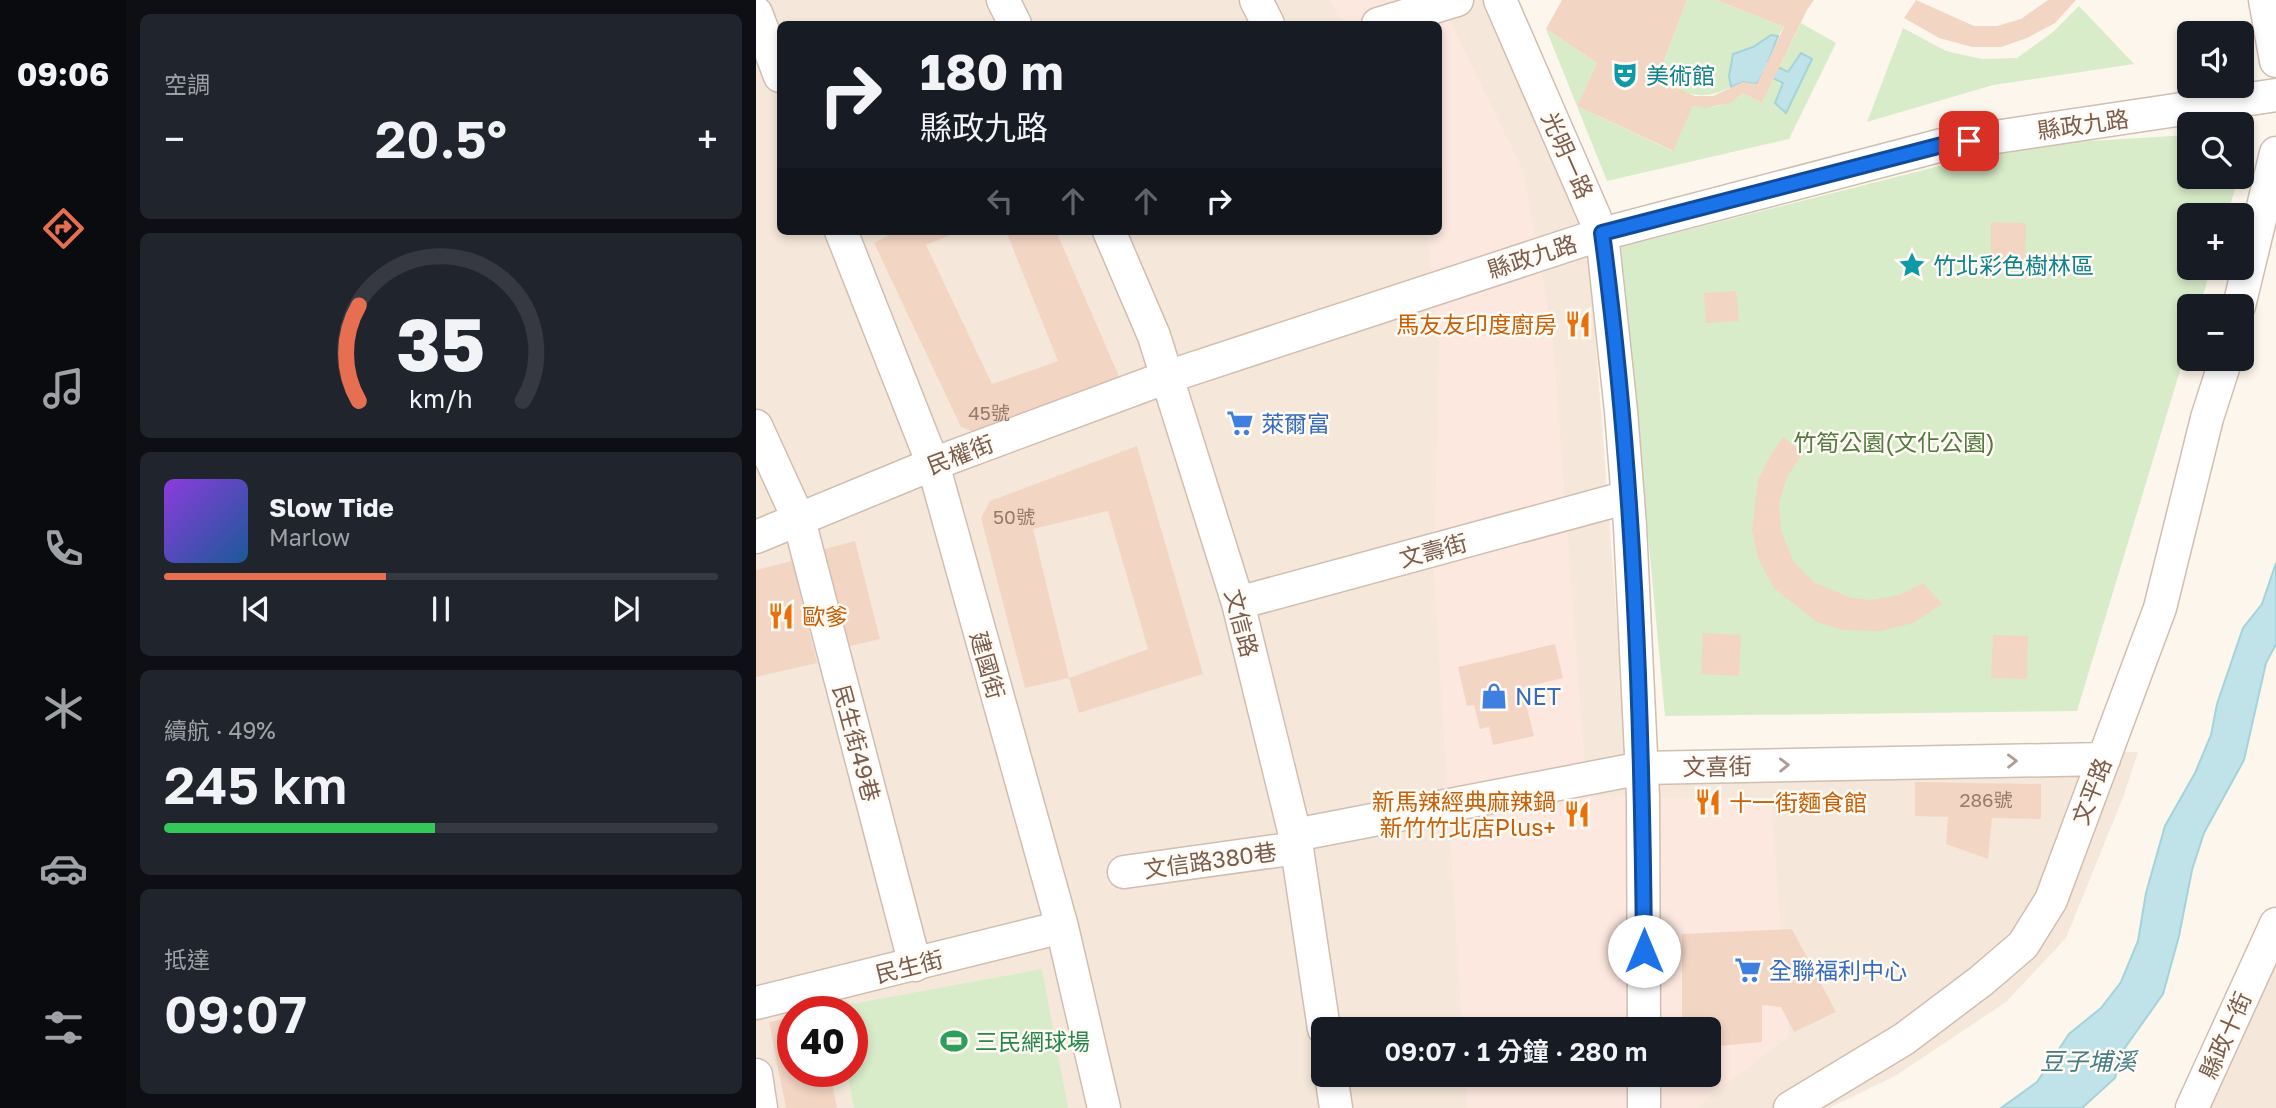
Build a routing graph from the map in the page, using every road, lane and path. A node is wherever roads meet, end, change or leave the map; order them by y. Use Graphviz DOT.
graph roads {
  1 [pos="1003,0"];
  2 [pos="1256,0"];
  3 [pos="1457,0"];
  4 [pos="1500,0"];
  5 [pos="2266,0"];
  6 [pos="756,13"];
  7 [pos="1014,21"];
  8 [pos="1266,21"];
  9 [pos="1388,21"];
  10 [pos="2276,61"];
  11 [pos="777,68"];
  12 [pos="2276,96"];
  13 [pos="2276,153"];
  14 [pos="1602,233"];
  15 [pos="843,235"];
  16 [pos="1111,235"];
  17 [pos="2242,294"];
  18 [pos="2222,371"];
  19 [pos="1167,377"];
  20 [pos="756,426"];
  21 [pos="933,464"];
  22 [pos="1628,498"];
  23 [pos="799,520"];
  24 [pos="756,537"];
  25 [pos="1238,603"];
  26 [pos="2104,760"];
  27 [pos="1642,768"];
  28 [pos="1296,842"];
  29 [pos="1124,872"];
  30 [pos="2276,924"];
  31 [pos="1062,927"];
  32 [pos="915,965"];
  33 [pos="756,1003"];
  34 [pos="1322,1017"];
  35 [pos="1644,1017"];
  36 [pos="756,1075"];
  37 [pos="1333,1087"];
  38 [pos="1644,1087"];
  39 [pos="761,1108"];
  40 [pos="1104,1108"];
  41 [pos="1336,1108"];
  42 [pos="1644,1108"];
  43 [pos="1790,1108"];
  44 [pos="2192,1108"];
  1 -- 7 [label="street"];
  2 -- 8 [label="street"];
  3 -- 9 [label="street"];
  4 -- 14 [label="street, 光明一路"];
  5 -- 10 [label="street"];
  6 -- 11 [label="street"];
  12 -- 14 [label="street, 縣政九路"];
  13 -- 17 [label="street"];
  14 -- 19 [label="street, 縣政九路"];
  14 -- 22 [label="street, 光明一路"];
  15 -- 21 [label="street, 建國街"];
  16 -- 19 [label="street, 文信路"];
  18 -- 26 [label="street, 文平路"];
  19 -- 21 [label="street, 民權街"];
  19 -- 25 [label="street, 文信路"];
  20 -- 23 [label="street, 民生街49巷"];
  21 -- 23 [label="street, 民權街"];
  21 -- 31 [label="street, 建國街"];
  22 -- 25 [label="street, 文壽街"];
  22 -- 27 [label="street, 光明一路"];
  23 -- 24 [label="street, 民權街"];
  23 -- 32 [label="street, 民生街49巷"];
  25 -- 28 [label="street, 文信路"];
  27 -- 26 [label="street, 文喜街, one-way"];
  26 -- 43 [label="street, 文平路"];
  27 -- 28 [label="street, 文喜街"];
  27 -- 35 [label="street, 光明一路"];
  28 -- 29 [label="street, 文信路380巷"];
  28 -- 34 [label="street, 文信路"];
  30 -- 44 [label="street, 縣政十街"];
  31 -- 32 [label="street, 民生街"];
  31 -- 40 [label="street, 建國街"];
  32 -- 33 [label="street, 民生街"];
  36 -- 39 [label="street"];
  37 -- 41 [label="street"];
  38 -- 42 [label="street"];
}
